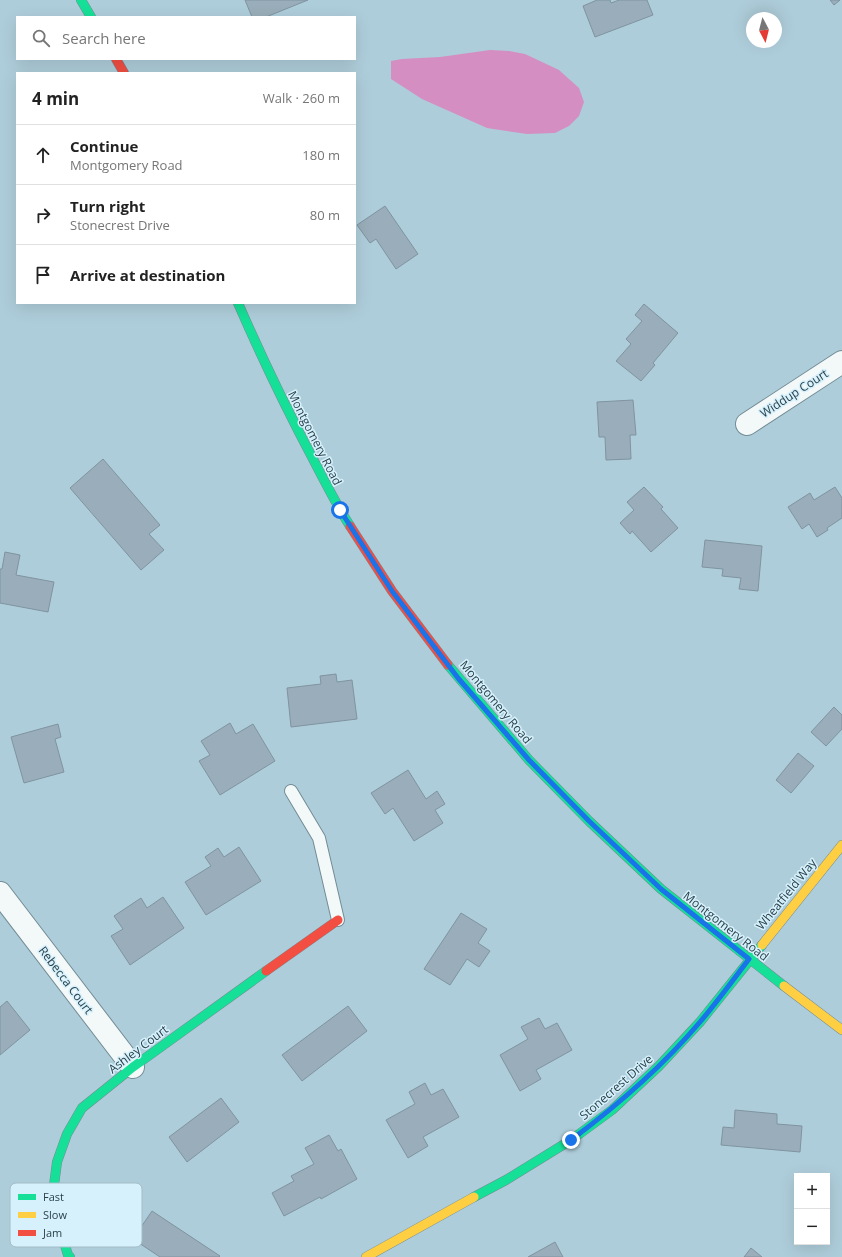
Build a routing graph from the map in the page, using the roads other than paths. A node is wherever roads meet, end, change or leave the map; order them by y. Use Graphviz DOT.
graph roads {
  1 [pos="81,0"];
  2 [pos="90,16"];
  3 [pos="117,60"];
  4 [pos="123,72"];
  5 [pos="238,304"];
  6 [pos="842,362"];
  7 [pos="747,424"];
  8 [pos="291,791"];
  9 [pos="842,844"];
  10 [pos="0,893"];
  11 [pos="338,920"];
  12 [pos="749,959"];
  13 [pos="842,1030"];
  14 [pos="133,1067"];
  15 [pos="55,1183"];
  16 [pos="66,1247"];
  17 [pos="70,1257"];
  18 [pos="366,1257"];
  1 -- 2 [label="street"];
  3 -- 4 [label="street"];
  5 -- 12 [label="street, Montgomery Road"];
  6 -- 7 [label="street, Widdup Court"];
  8 -- 11 [label="lane"];
  9 -- 12 [label="street, Wheatfield Way"];
  10 -- 14 [label="street, Rebecca Court"];
  11 -- 14 [label="street, Ashley Court"];
  12 -- 13 [label="street, Montgomery Road"];
  12 -- 18 [label="street, Stonecrest Drive"];
  14 -- 15 [label="street, Ashley Court"];
  16 -- 17 [label="street, Ashley Court"];
}
